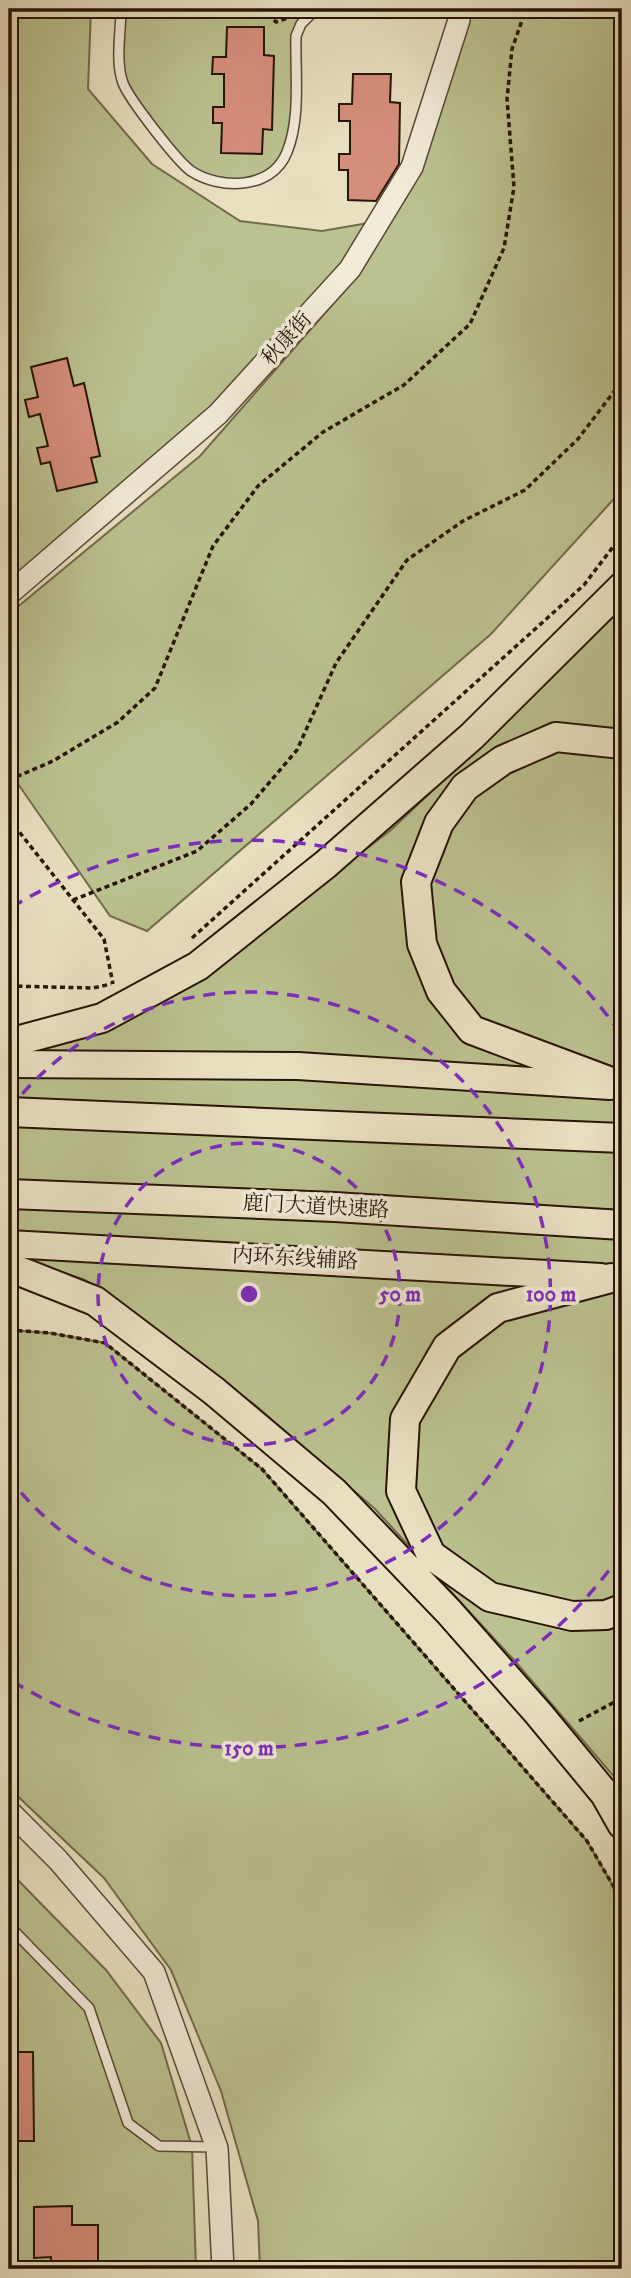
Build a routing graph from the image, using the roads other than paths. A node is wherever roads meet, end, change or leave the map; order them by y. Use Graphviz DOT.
graph roads {
  1 [pos="121,9"];
  2 [pos="316,9"];
  3 [pos="459,9"];
  4 [pos="9,504"];
  5 [pos="9,518"];
  6 [pos="622,587"];
  7 [pos="9,594"];
  8 [pos="622,744"];
  9 [pos="9,1043"];
  10 [pos="9,1065"];
  11 [pos="622,1086"];
  12 [pos="9,1112"];
  13 [pos="622,1138"];
  14 [pos="9,1194"];
  15 [pos="622,1225"];
  16 [pos="9,1244"];
  17 [pos="9,1267"];
  18 [pos="617,1278"];
  19 [pos="622,1609"];
  20 [pos="9,1811"];
  21 [pos="622,1824"];
  22 [pos="9,1926"];
  23 [pos="217,2148"];
  24 [pos="223,2269"];
  1 -- 2 [label="lane"];
  3 -- 7 [label="street, 秋康街"];
  4 -- 5 [label="lane"];
  6 -- 9 [label="highway"];
  8 -- 11 [label="highway"];
  10 -- 11 [label="main road"];
  12 -- 13 [label="highway"];
  14 -- 15 [label="highway, 鹿门大道快速路"];
  16 -- 18 [label="main road, 内环东线辅路"];
  17 -- 21 [label="highway"];
  18 -- 19 [label="highway"];
  20 -- 23 [label="street"];
  22 -- 23 [label="lane"];
  23 -- 24 [label="street"];
}
